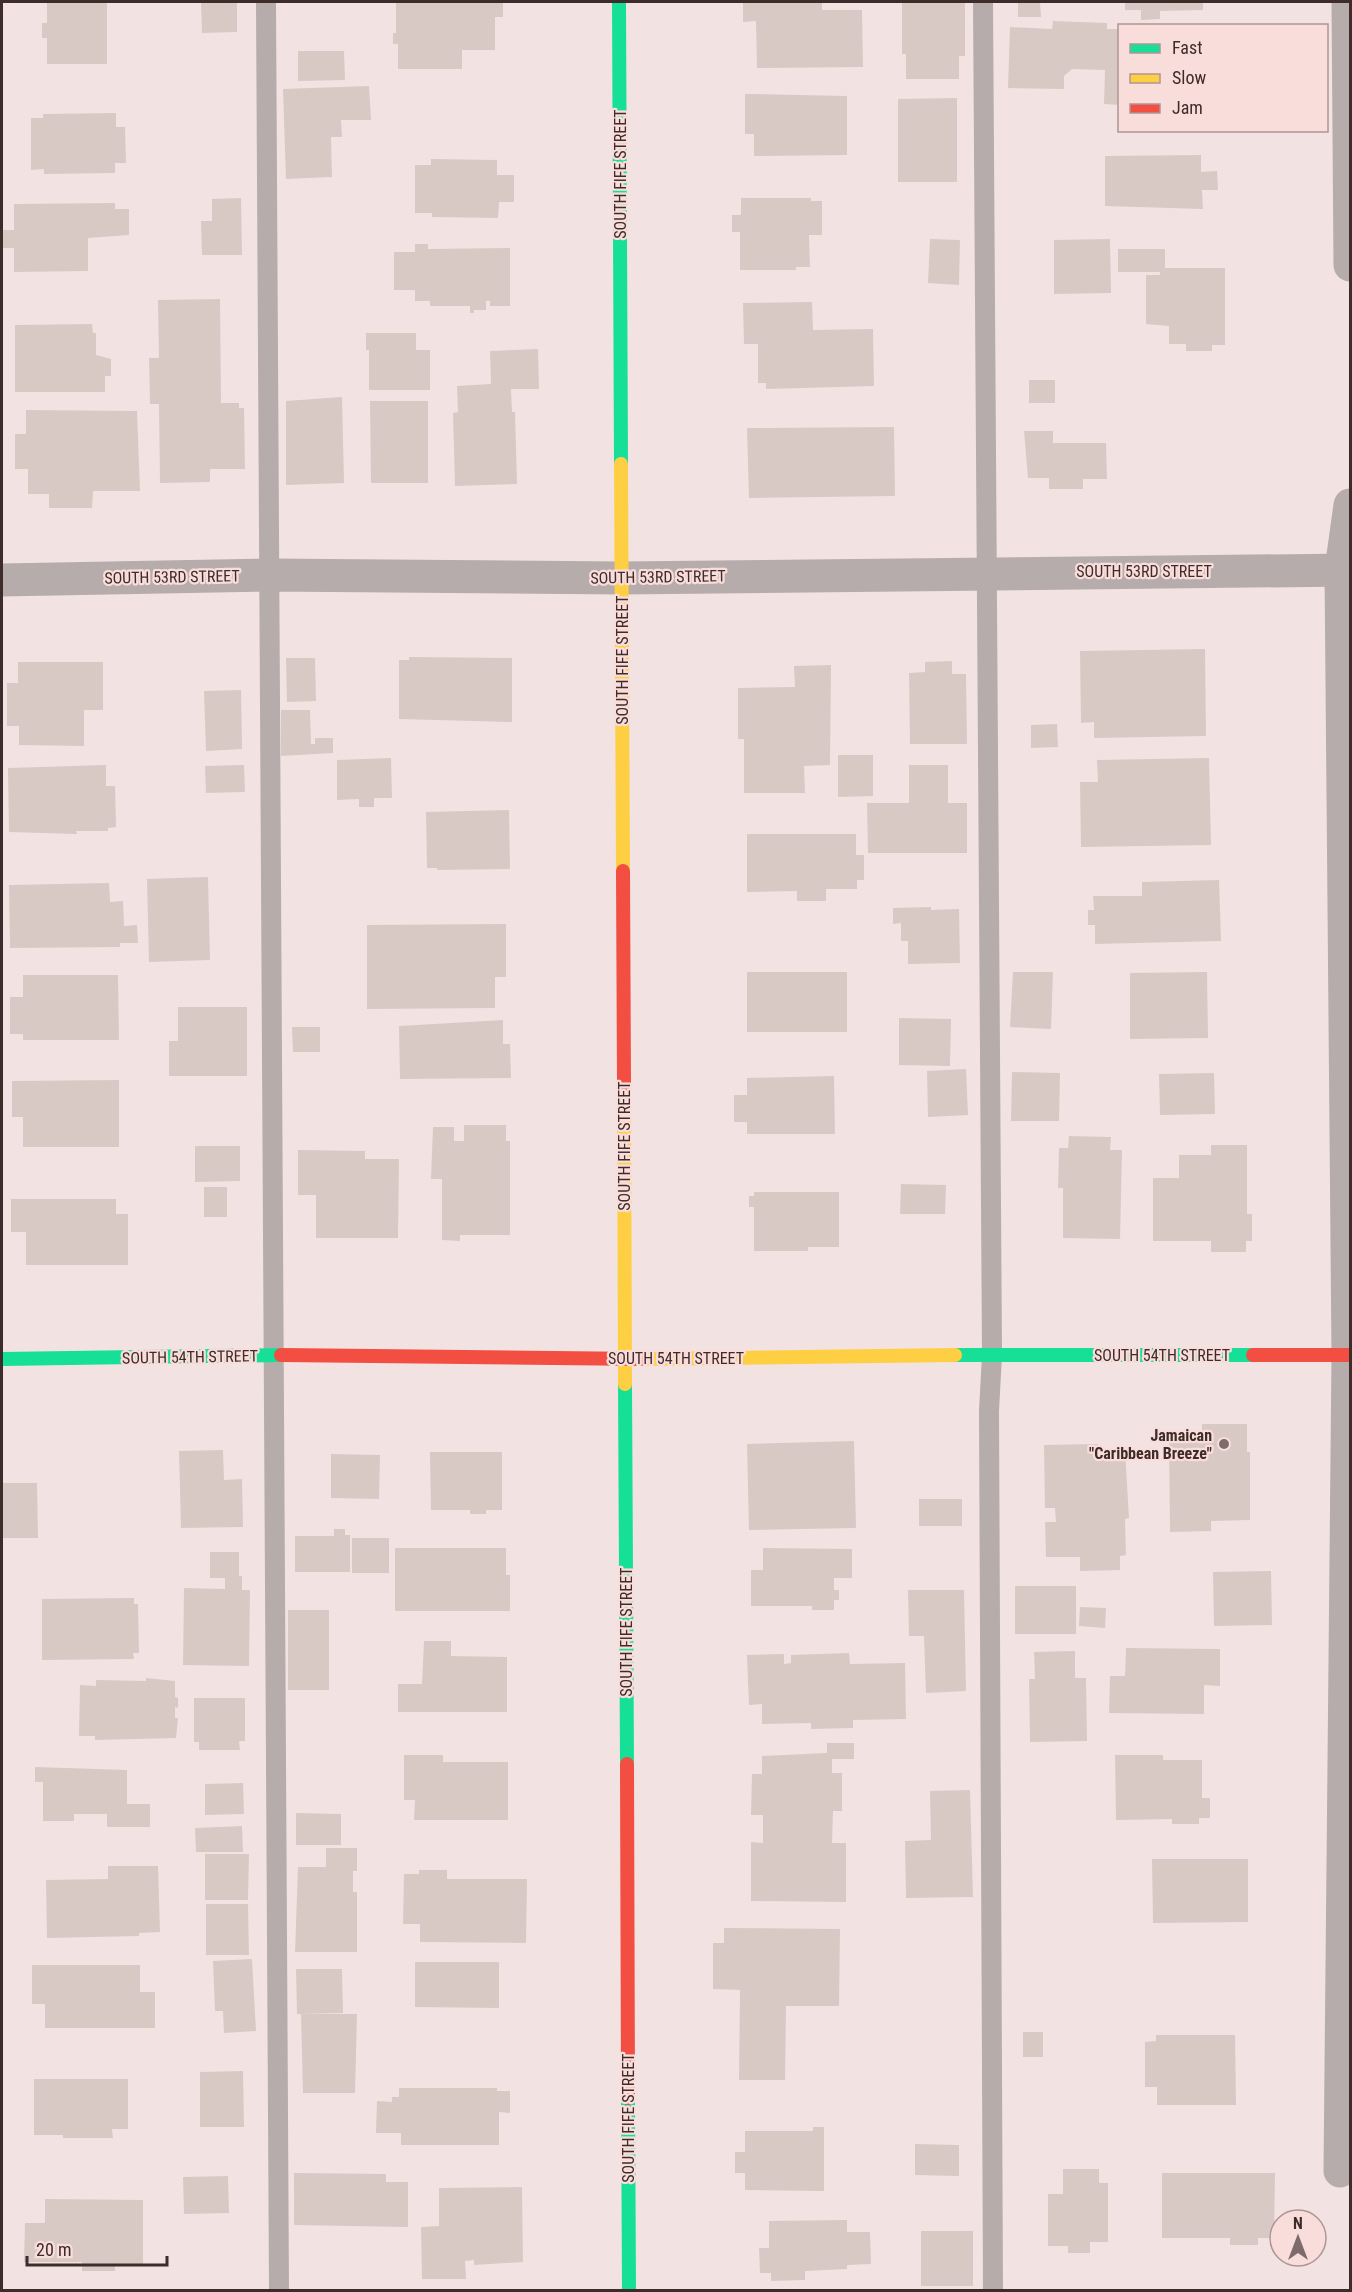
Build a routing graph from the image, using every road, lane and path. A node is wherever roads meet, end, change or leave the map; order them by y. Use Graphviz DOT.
graph roads {
  1 [pos="266,2"];
  2 [pos="619,2"];
  3 [pos="983,2"];
  4 [pos="1348,2"];
  5 [pos="1350,266"];
  6 [pos="1350,505"];
  7 [pos="1346,570"];
  8 [pos="987,572"];
  9 [pos="270,576"];
  10 [pos="622,578"];
  11 [pos="2,580"];
  12 [pos="274,1355"];
  13 [pos="992,1355"];
  14 [pos="1349,1355"];
  15 [pos="2,1359"];
  16 [pos="625,1359"];
  17 [pos="1340,2171"];
  18 [pos="279,2290"];
  19 [pos="629,2290"];
  20 [pos="993,2290"];
  1 -- 9 [label="lane"];
  2 -- 10 [label="street, SOUTH FIFE STREET"];
  3 -- 8 [label="lane"];
  4 -- 5 [label="street"];
  6 -- 7 [label="street"];
  7 -- 8 [label="street, SOUTH 53RD STREET"];
  7 -- 14 [label="street"];
  8 -- 10 [label="street, SOUTH 53RD STREET"];
  8 -- 13 [label="lane"];
  9 -- 10 [label="street, SOUTH 53RD STREET"];
  9 -- 11 [label="street, SOUTH 53RD STREET"];
  9 -- 12 [label="lane"];
  10 -- 16 [label="street, SOUTH FIFE STREET"];
  12 -- 15 [label="street, SOUTH 54TH STREET"];
  12 -- 16 [label="street, SOUTH 54TH STREET"];
  12 -- 18 [label="lane"];
  13 -- 14 [label="street, SOUTH 54TH STREET"];
  13 -- 16 [label="street, SOUTH 54TH STREET"];
  13 -- 20 [label="lane"];
  14 -- 17 [label="street"];
  16 -- 19 [label="street, SOUTH FIFE STREET"];
}
